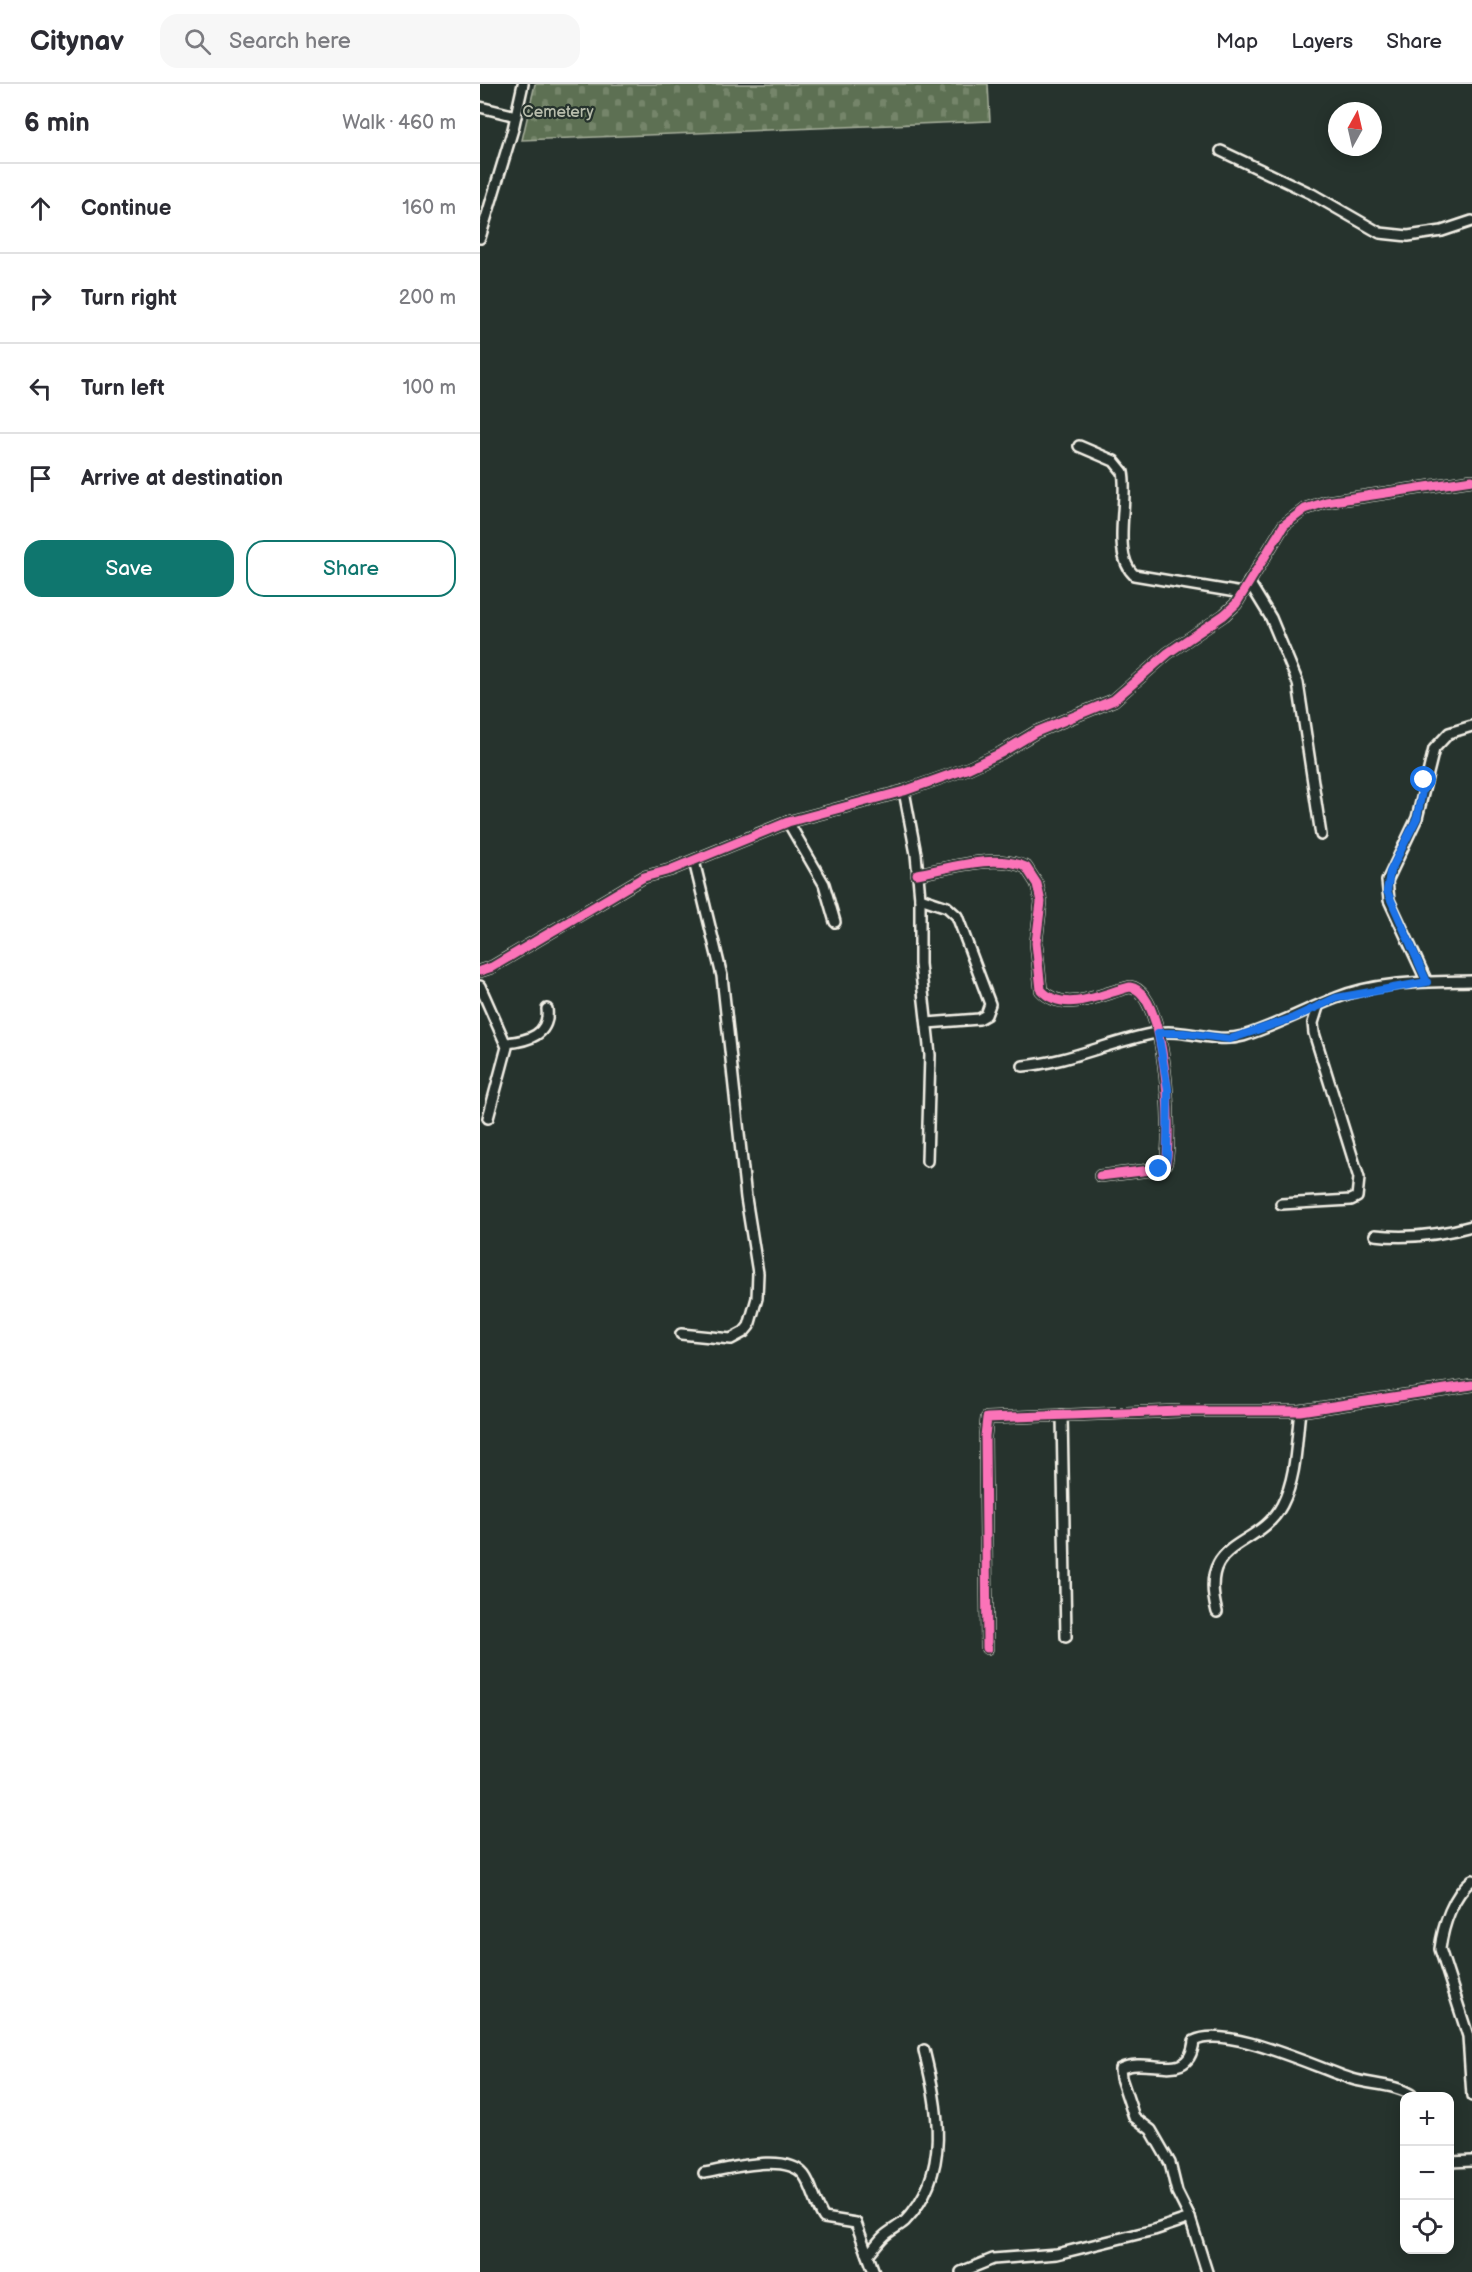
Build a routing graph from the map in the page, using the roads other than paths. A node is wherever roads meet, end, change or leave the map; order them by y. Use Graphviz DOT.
graph roads {
  1 [pos="523,84"];
  2 [pos="480,107"];
  3 [pos="516,116"];
  4 [pos="1221,151"];
  5 [pos="1472,221"];
  6 [pos="480,238"];
  7 [pos="1079,446"];
  8 [pos="1472,480"];
  9 [pos="1249,582"];
  10 [pos="1242,593"];
  11 [pos="1472,726"];
  12 [pos="904,791"];
  13 [pos="788,822"];
  14 [pos="1321,835"];
  15 [pos="694,861"];
  16 [pos="917,874"];
  17 [pos="920,898"];
  18 [pos="836,922"];
  19 [pos="480,971"];
  20 [pos="1472,981"];
  21 [pos="1427,982"];
  22 [pos="480,986"];
  23 [pos="1318,1007"];
  24 [pos="547,1009"];
  25 [pos="927,1023"];
  26 [pos="1158,1033"];
  27 [pos="506,1043"];
  28 [pos="1023,1066"];
  29 [pos="488,1118"];
  30 [pos="927,1161"];
  31 [pos="1100,1176"];
  32 [pos="1281,1203"];
  33 [pos="1472,1226"];
  34 [pos="1375,1235"];
  35 [pos="681,1334"];
  36 [pos="1472,1385"];
  37 [pos="1300,1411"];
  38 [pos="1062,1415"];
  39 [pos="1217,1612"];
  40 [pos="1066,1637"];
  41 [pos="987,1648"];
  42 [pos="1472,1880"];
  43 [pos="1470,2035"];
  44 [pos="924,2050"];
  45 [pos="1406,2092"];
  46 [pos="1472,2096"];
  47 [pos="1472,2161"];
  48 [pos="1454,2162"];
  49 [pos="704,2173"];
  50 [pos="1190,2218"];
  51 [pos="868,2255"];
  52 [pos="874,2272"];
  53 [pos="961,2272"];
  54 [pos="1207,2272"];
  1 -- 3 [label="street"];
  2 -- 3 [label="street"];
  3 -- 6 [label="street"];
  4 -- 5 [label="street"];
  7 -- 10 [label="street"];
  8 -- 9 [label="street"];
  9 -- 10 [label="street"];
  9 -- 14 [label="street"];
  10 -- 12 [label="street"];
  11 -- 21 [label="street"];
  12 -- 13 [label="street"];
  12 -- 16 [label="street"];
  13 -- 15 [label="street"];
  13 -- 18 [label="street"];
  15 -- 19 [label="street"];
  15 -- 35 [label="street"];
  16 -- 17 [label="street"];
  16 -- 26 [label="street"];
  17 -- 25 [label="street"];
  17 -- 25 [label="street"];
  20 -- 21 [label="street"];
  21 -- 23 [label="street"];
  22 -- 27 [label="street"];
  23 -- 26 [label="street"];
  23 -- 32 [label="street"];
  24 -- 27 [label="street"];
  25 -- 30 [label="street"];
  26 -- 28 [label="street"];
  26 -- 31 [label="street"];
  27 -- 29 [label="street"];
  33 -- 34 [label="street"];
  36 -- 37 [label="street"];
  37 -- 38 [label="street"];
  37 -- 39 [label="street"];
  38 -- 40 [label="street"];
  38 -- 41 [label="street"];
  42 -- 43 [label="street"];
  43 -- 46 [label="street"];
  44 -- 51 [label="street"];
  45 -- 50 [label="street"];
  47 -- 48 [label="street"];
  49 -- 51 [label="street"];
  50 -- 53 [label="street"];
  50 -- 54 [label="street"];
  51 -- 52 [label="street"];
}
